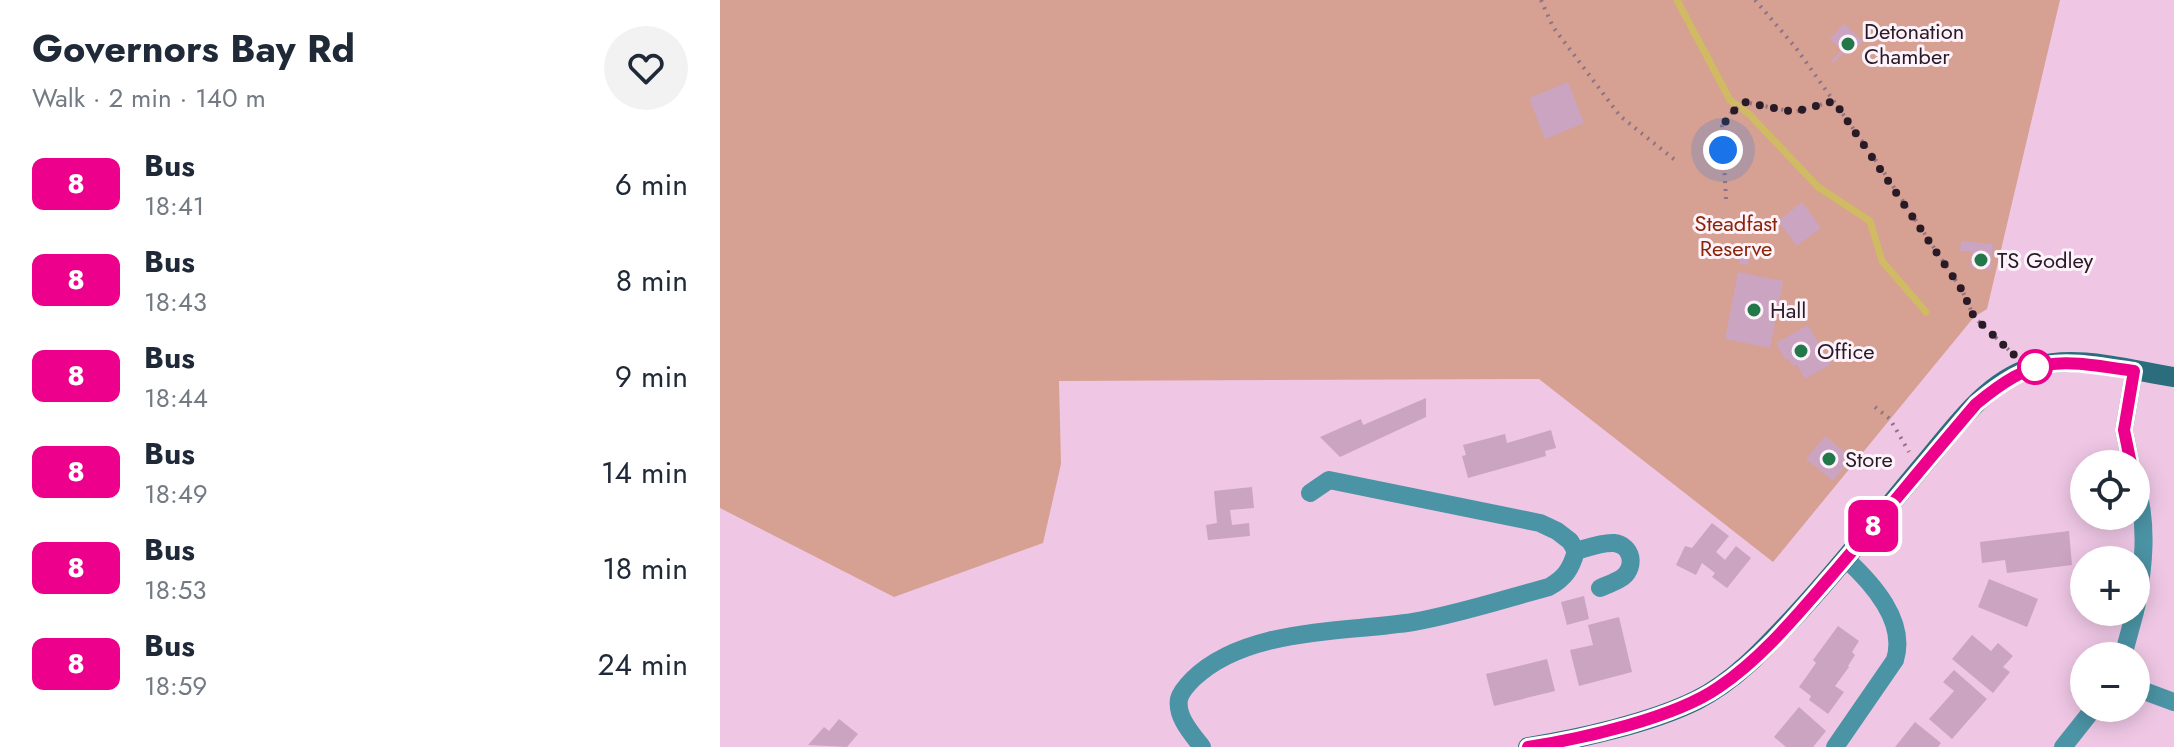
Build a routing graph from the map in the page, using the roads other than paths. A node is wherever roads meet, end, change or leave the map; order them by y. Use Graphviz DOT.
graph roads {
  1 [pos="2134,371"];
  2 [pos="2174,377"];
  3 [pos="2128,450"];
  4 [pos="1310,493"];
  5 [pos="1576,551"];
  6 [pos="1846,559"];
  7 [pos="1600,588"];
  8 [pos="2150,693"];
  9 [pos="2174,702"];
  10 [pos="2083,722"];
  11 [pos="1202,747"];
  12 [pos="1528,747"];
  13 [pos="1835,747"];
  14 [pos="2063,747"];
  1 -- 2 [label="main road"];
  1 -- 3 [label="street"];
  1 -- 6 [label="main road"];
  4 -- 5 [label="street"];
  5 -- 7 [label="street"];
  5 -- 11 [label="street"];
  6 -- 12 [label="main road"];
  6 -- 13 [label="street"];
  8 -- 9 [label="street"];
  10 -- 14 [label="street"];
}
